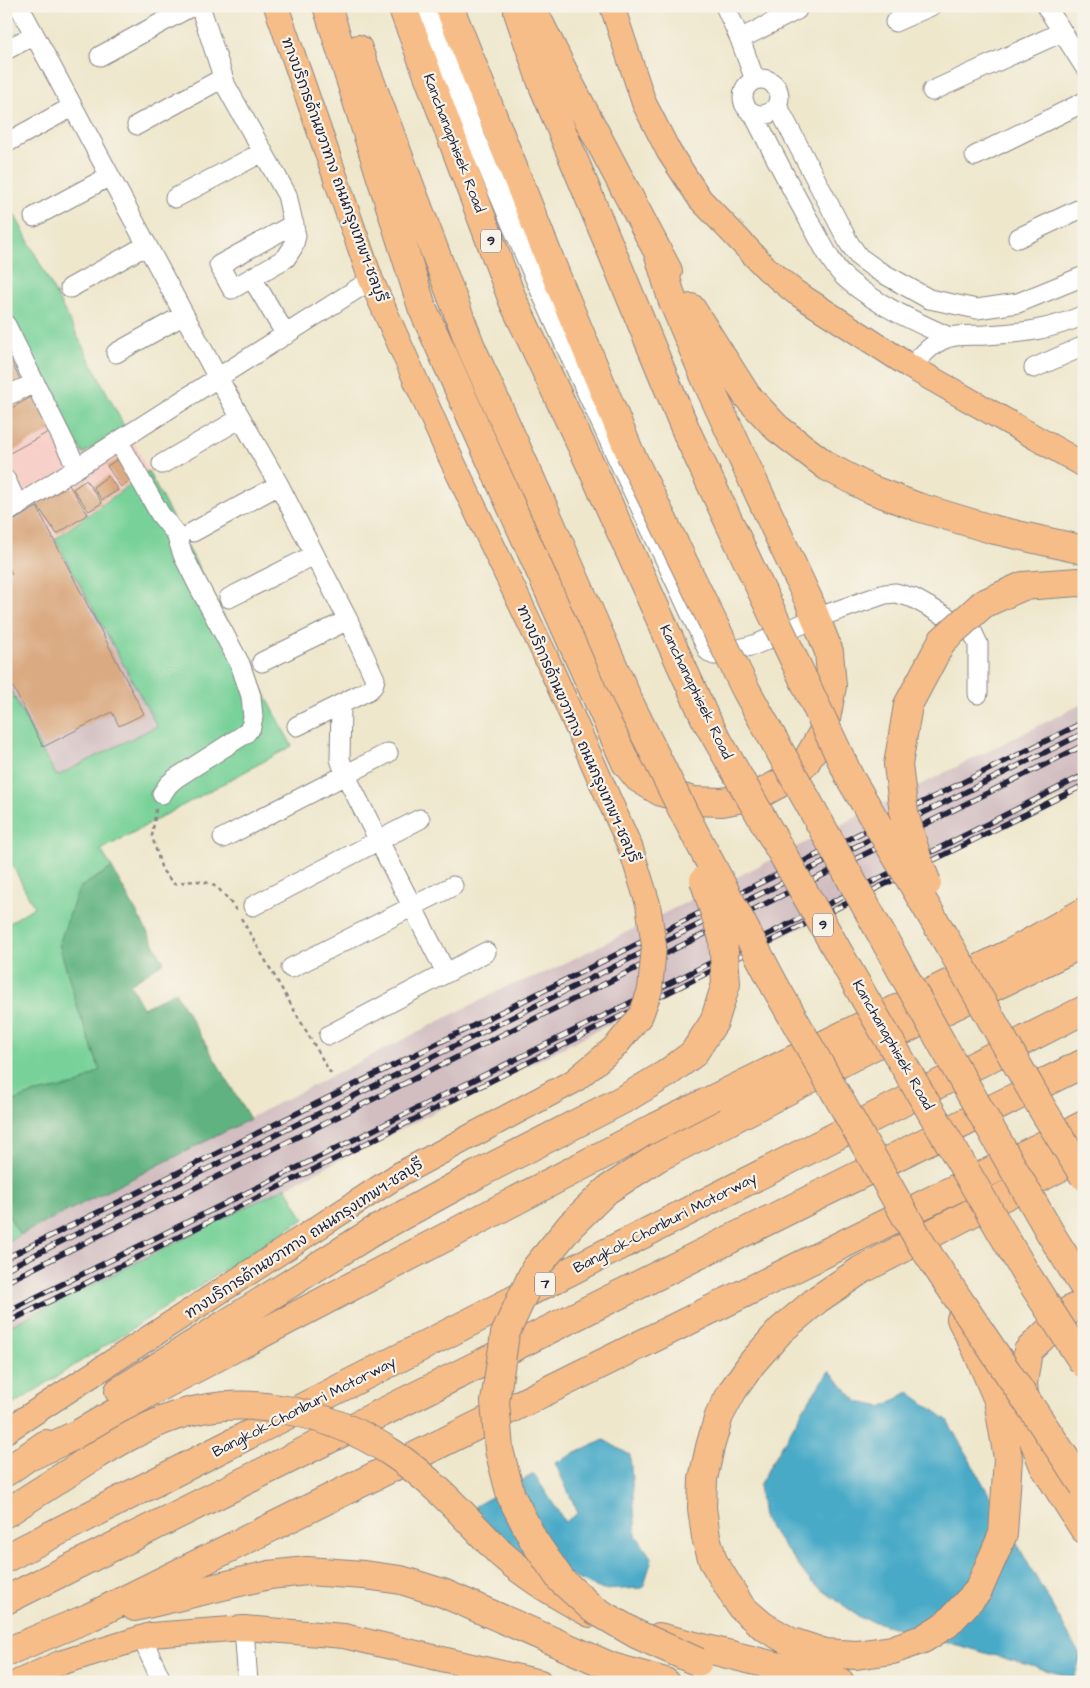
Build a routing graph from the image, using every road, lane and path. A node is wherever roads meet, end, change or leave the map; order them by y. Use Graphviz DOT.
graph roads {
  1 [pos="19,6"];
  2 [pos="192,6"];
  3 [pos="200,6"];
  4 [pos="276,6"];
  5 [pos="327,6"];
  6 [pos="341,6"];
  7 [pos="402,6"];
  8 [pos="427,6"];
  9 [pos="449,6"];
  10 [pos="503,6"];
  11 [pos="516,6"];
  12 [pos="531,6"];
  13 [pos="612,6"];
  14 [pos="725,6"];
  15 [pos="931,6"];
  16 [pos="1046,6"];
  17 [pos="797,10"];
  18 [pos="895,22"];
  19 [pos="1062,32"];
  20 [pos="34,34"];
  21 [pos="740,39"];
  22 [pos="6,50"];
  23 [pos="100,56"];
  24 [pos="1084,66"];
  25 [pos="223,78"];
  26 [pos="755,80"];
  27 [pos="542,83"];
  28 [pos="932,91"];
  29 [pos="1084,102"];
  30 [pos="777,105"];
  31 [pos="72,107"];
  32 [pos="753,113"];
  33 [pos="137,125"];
  34 [pos="6,143"];
  35 [pos="263,152"];
  36 [pos="974,156"];
  37 [pos="110,176"];
  38 [pos="175,198"];
  39 [pos="1084,207"];
  40 [pos="34,217"];
  41 [pos="294,224"];
  42 [pos="1018,238"];
  43 [pos="147,245"];
  44 [pos="659,256"];
  45 [pos="1084,276"];
  46 [pos="252,278"];
  47 [pos="371,280"];
  48 [pos="70,288"];
  49 [pos="1018,304"];
  50 [pos="184,315"];
  51 [pos="1084,315"];
  52 [pos="6,325"];
  53 [pos="1028,332"];
  54 [pos="286,335"];
  55 [pos="949,337"];
  56 [pos="1084,346"];
  57 [pos="116,353"];
  58 [pos="911,367"];
  59 [pos="1034,368"];
  60 [pos="218,378"];
  61 [pos="35,383"];
  62 [pos="6,396"];
  63 [pos="241,418"];
  64 [pos="118,442"];
  65 [pos="162,464"];
  66 [pos="1084,465"];
  67 [pos="77,468"];
  68 [pos="6,480"];
  69 [pos="279,485"];
  70 [pos="12,509"];
  71 [pos="193,532"];
  72 [pos="1076,548"];
  73 [pos="314,555"];
  74 [pos="1084,583"];
  75 [pos="229,598"];
  76 [pos="816,618"];
  77 [pos="348,620"];
  78 [pos="262,662"];
  79 [pos="978,694"];
  80 [pos="340,704"];
  81 [pos="297,726"];
  82 [pos="388,753"];
  83 [pos="346,776"];
  84 [pos="162,794"];
  85 [pos="684,813"];
  86 [pos="420,819"];
  87 [pos="223,838"];
  88 [pos="379,841"];
  89 [pos="452,886"];
  90 [pos="253,906"];
  91 [pos="413,907"];
  92 [pos="1084,912"];
  93 [pos="1084,943"];
  94 [pos="486,952"];
  95 [pos="956,956"];
  96 [pos="291,968"];
  97 [pos="446,973"];
  98 [pos="1084,1010"];
  99 [pos="330,1034"];
  100 [pos="1084,1063"];
  101 [pos="331,1074"];
  102 [pos="1084,1125"];
  103 [pos="1084,1155"];
  104 [pos="1084,1176"];
  105 [pos="922,1245"];
  106 [pos="1084,1287"];
  107 [pos="1084,1303"];
  108 [pos="1084,1364"];
  109 [pos="6,1431"];
  110 [pos="31,1456"];
  111 [pos="6,1472"];
  112 [pos="1084,1486"];
  113 [pos="6,1513"];
  114 [pos="1084,1529"];
  115 [pos="6,1558"];
  116 [pos="6,1600"];
  117 [pos="88,1618"];
  118 [pos="244,1628"];
  119 [pos="142,1638"];
  120 [pos="6,1652"];
  121 [pos="533,1681"];
  122 [pos="18,1682"];
  123 [pos="162,1682"];
  124 [pos="248,1682"];
  125 [pos="665,1682"];
  126 [pos="766,1682"];
  127 [pos="840,1682"];
  1 -- 20 [label="street"];
  2 -- 23 [label="street"];
  3 -- 25 [label="street"];
  4 -- 47 [label="main road, ทางบริการด้านขวาทาง ถนนกรุงเทพฯ-ชลบุรี"];
  5 -- 76 [label="highway"];
  6 -- 85 [label="highway, bridge"];
  7 -- 108 [label="highway, Kanchanaphisek Road / 9, bridge"];
  8 -- 76 [label="street"];
  9 -- 106 [label="highway, bridge"];
  10 -- 27 [label="highway"];
  11 -- 27 [label="highway"];
  12 -- 44 [label="highway"];
  13 -- 58 [label="main road"];
  14 -- 21 [label="street"];
  15 -- 18 [label="street"];
  16 -- 19 [label="street"];
  17 -- 21 [label="street"];
  19 -- 24 [label="street"];
  19 -- 28 [label="street"];
  20 -- 22 [label="street"];
  20 -- 31 [label="street"];
  21 -- 26 [label="street"];
  25 -- 33 [label="street"];
  25 -- 35 [label="street"];
  26 -- 30 [label="street"];
  26 -- 32 [label="street"];
  27 -- 95 [label="highway, bridge"];
  29 -- 36 [label="street"];
  30 -- 32 [label="street"];
  30 -- 49 [label="street"];
  31 -- 34 [label="street"];
  31 -- 37 [label="street"];
  32 -- 55 [label="street"];
  35 -- 38 [label="street"];
  35 -- 41 [label="street"];
  37 -- 40 [label="street"];
  37 -- 43 [label="street"];
  39 -- 42 [label="street"];
  41 -- 46 [label="street"];
  41 -- 46 [label="street"];
  43 -- 48 [label="street"];
  43 -- 50 [label="street"];
  44 -- 72 [label="highway"];
  44 -- 76 [label="highway"];
  45 -- 49 [label="street"];
  46 -- 54 [label="street"];
  47 -- 54 [label="street"];
  47 -- 109 [label="main road, ทางบริการด้านขวาทาง ถนนกรุงเทพฯ-ชลบุรี, bridge"];
  49 -- 53 [label="street"];
  50 -- 57 [label="street"];
  50 -- 60 [label="street"];
  51 -- 53 [label="street"];
  52 -- 61 [label="street"];
  53 -- 55 [label="street"];
  54 -- 60 [label="street"];
  55 -- 58 [label="street"];
  56 -- 59 [label="street"];
  58 -- 66 [label="main road"];
  60 -- 63 [label="street"];
  60 -- 64 [label="street"];
  61 -- 62 [label="street"];
  61 -- 67 [label="street"];
  63 -- 65 [label="street"];
  63 -- 69 [label="street"];
  64 -- 67 [label="street"];
  64 -- 84 [label="street"];
  67 -- 70 [label="street"];
  68 -- 70 [label="street"];
  69 -- 71 [label="street"];
  69 -- 73 [label="street"];
  73 -- 75 [label="street"];
  73 -- 77 [label="street"];
  74 -- 95 [label="highway, bridge"];
  76 -- 79 [label="street"];
  77 -- 78 [label="street"];
  77 -- 80 [label="street"];
  80 -- 81 [label="street"];
  80 -- 83 [label="street"];
  82 -- 83 [label="street"];
  83 -- 87 [label="street"];
  83 -- 88 [label="street"];
  84 -- 101 [label="path"];
  85 -- 105 [label="highway, bridge"];
  85 -- 110 [label="highway, bridge"];
  86 -- 88 [label="street"];
  88 -- 90 [label="street"];
  88 -- 91 [label="street"];
  89 -- 91 [label="street"];
  91 -- 96 [label="street"];
  91 -- 97 [label="street"];
  92 -- 110 [label="highway"];
  93 -- 126 [label="highway, bridge"];
  94 -- 97 [label="street"];
  95 -- 104 [label="highway, bridge"];
  97 -- 99 [label="street"];
  98 -- 115 [label="highway, Bangkok-Chonburi Motorway / 7"];
  100 -- 116 [label="highway"];
  102 -- 117 [label="highway"];
  103 -- 105 [label="highway, bridge"];
  105 -- 112 [label="highway, bridge"];
  107 -- 114 [label="highway"];
  110 -- 111 [label="highway"];
  113 -- 127 [label="highway, bridge"];
  117 -- 120 [label="highway"];
  117 -- 125 [label="highway"];
  118 -- 119 [label="main road"];
  118 -- 121 [label="main road"];
  118 -- 124 [label="street"];
  119 -- 122 [label="main road"];
  119 -- 123 [label="street"];
}
